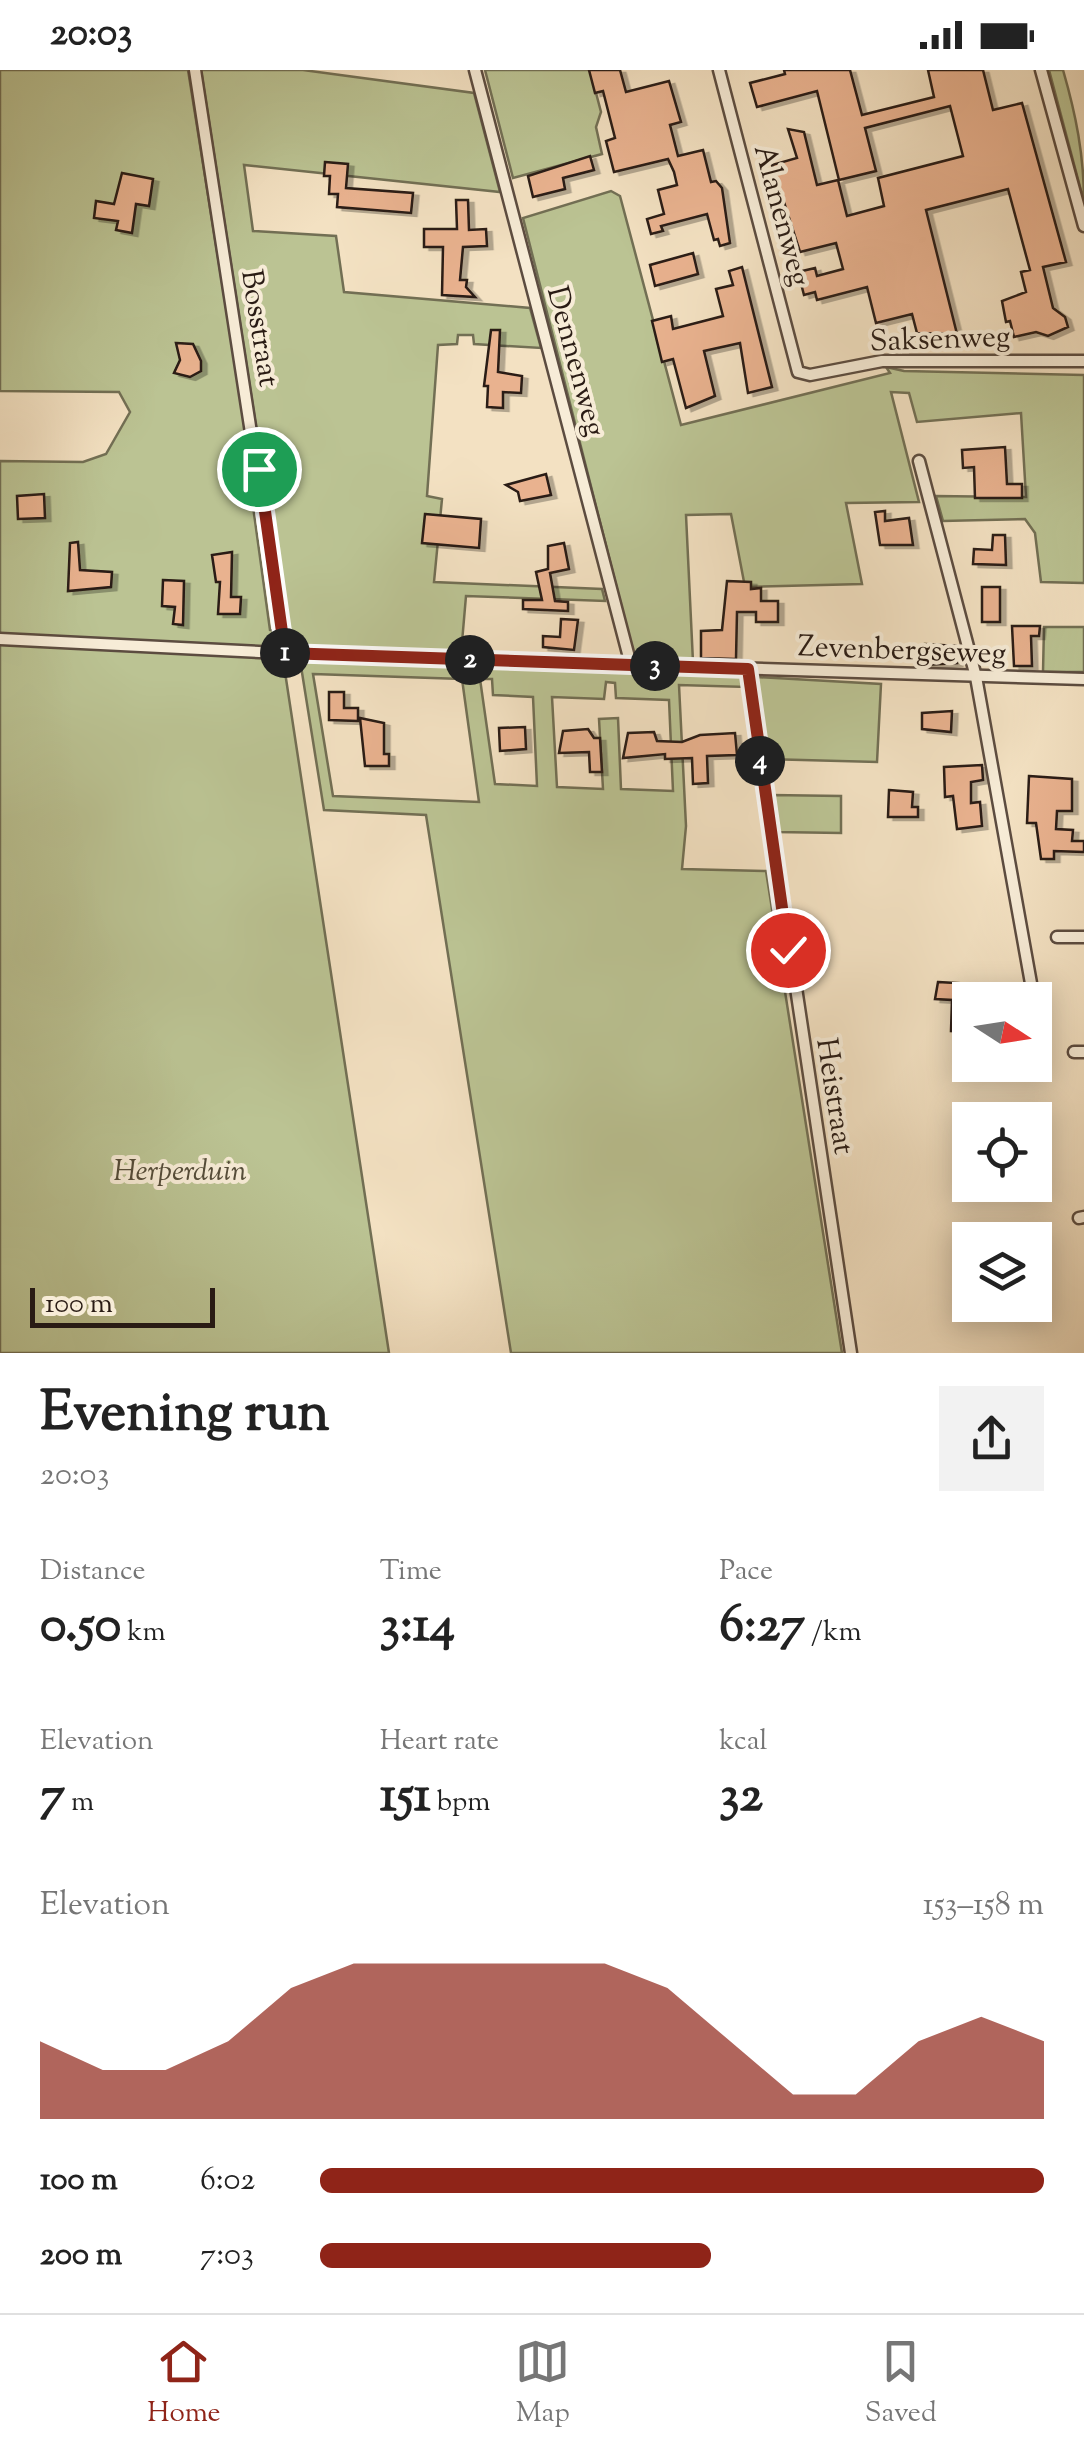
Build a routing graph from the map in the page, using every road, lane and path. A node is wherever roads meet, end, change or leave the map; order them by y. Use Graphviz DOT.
graph roads {
  1 [pos="195,70"];
  2 [pos="475,70"];
  3 [pos="719,70"];
  4 [pos="1041,70"];
  5 [pos="1084,226"];
  6 [pos="1084,361"];
  7 [pos="798,372"];
  8 [pos="919,461"];
  9 [pos="0,639"];
  10 [pos="285,653"];
  11 [pos="630,665"];
  12 [pos="748,669"];
  13 [pos="976,677"];
  14 [pos="1084,679"];
  15 [pos="1057,937"];
  16 [pos="1084,937"];
  17 [pos="1032,982"];
  18 [pos="851,1353"];
  1 -- 10 [label="street, Bosstraat"];
  2 -- 11 [label="street, Dennenweg"];
  3 -- 7 [label="street, Alanenweg"];
  4 -- 5 [label="street"];
  6 -- 7 [label="street, Saksenweg"];
  8 -- 13 [label="street"];
  9 -- 10 [label="street, Zevenbergseweg"];
  10 -- 11 [label="street, Zevenbergseweg"];
  11 -- 12 [label="street, Zevenbergseweg"];
  12 -- 13 [label="street, Zevenbergseweg"];
  12 -- 18 [label="street, Heistraat"];
  13 -- 14 [label="street, Zevenbergseweg"];
  13 -- 17 [label="street"];
  15 -- 16 [label="street"];
}
